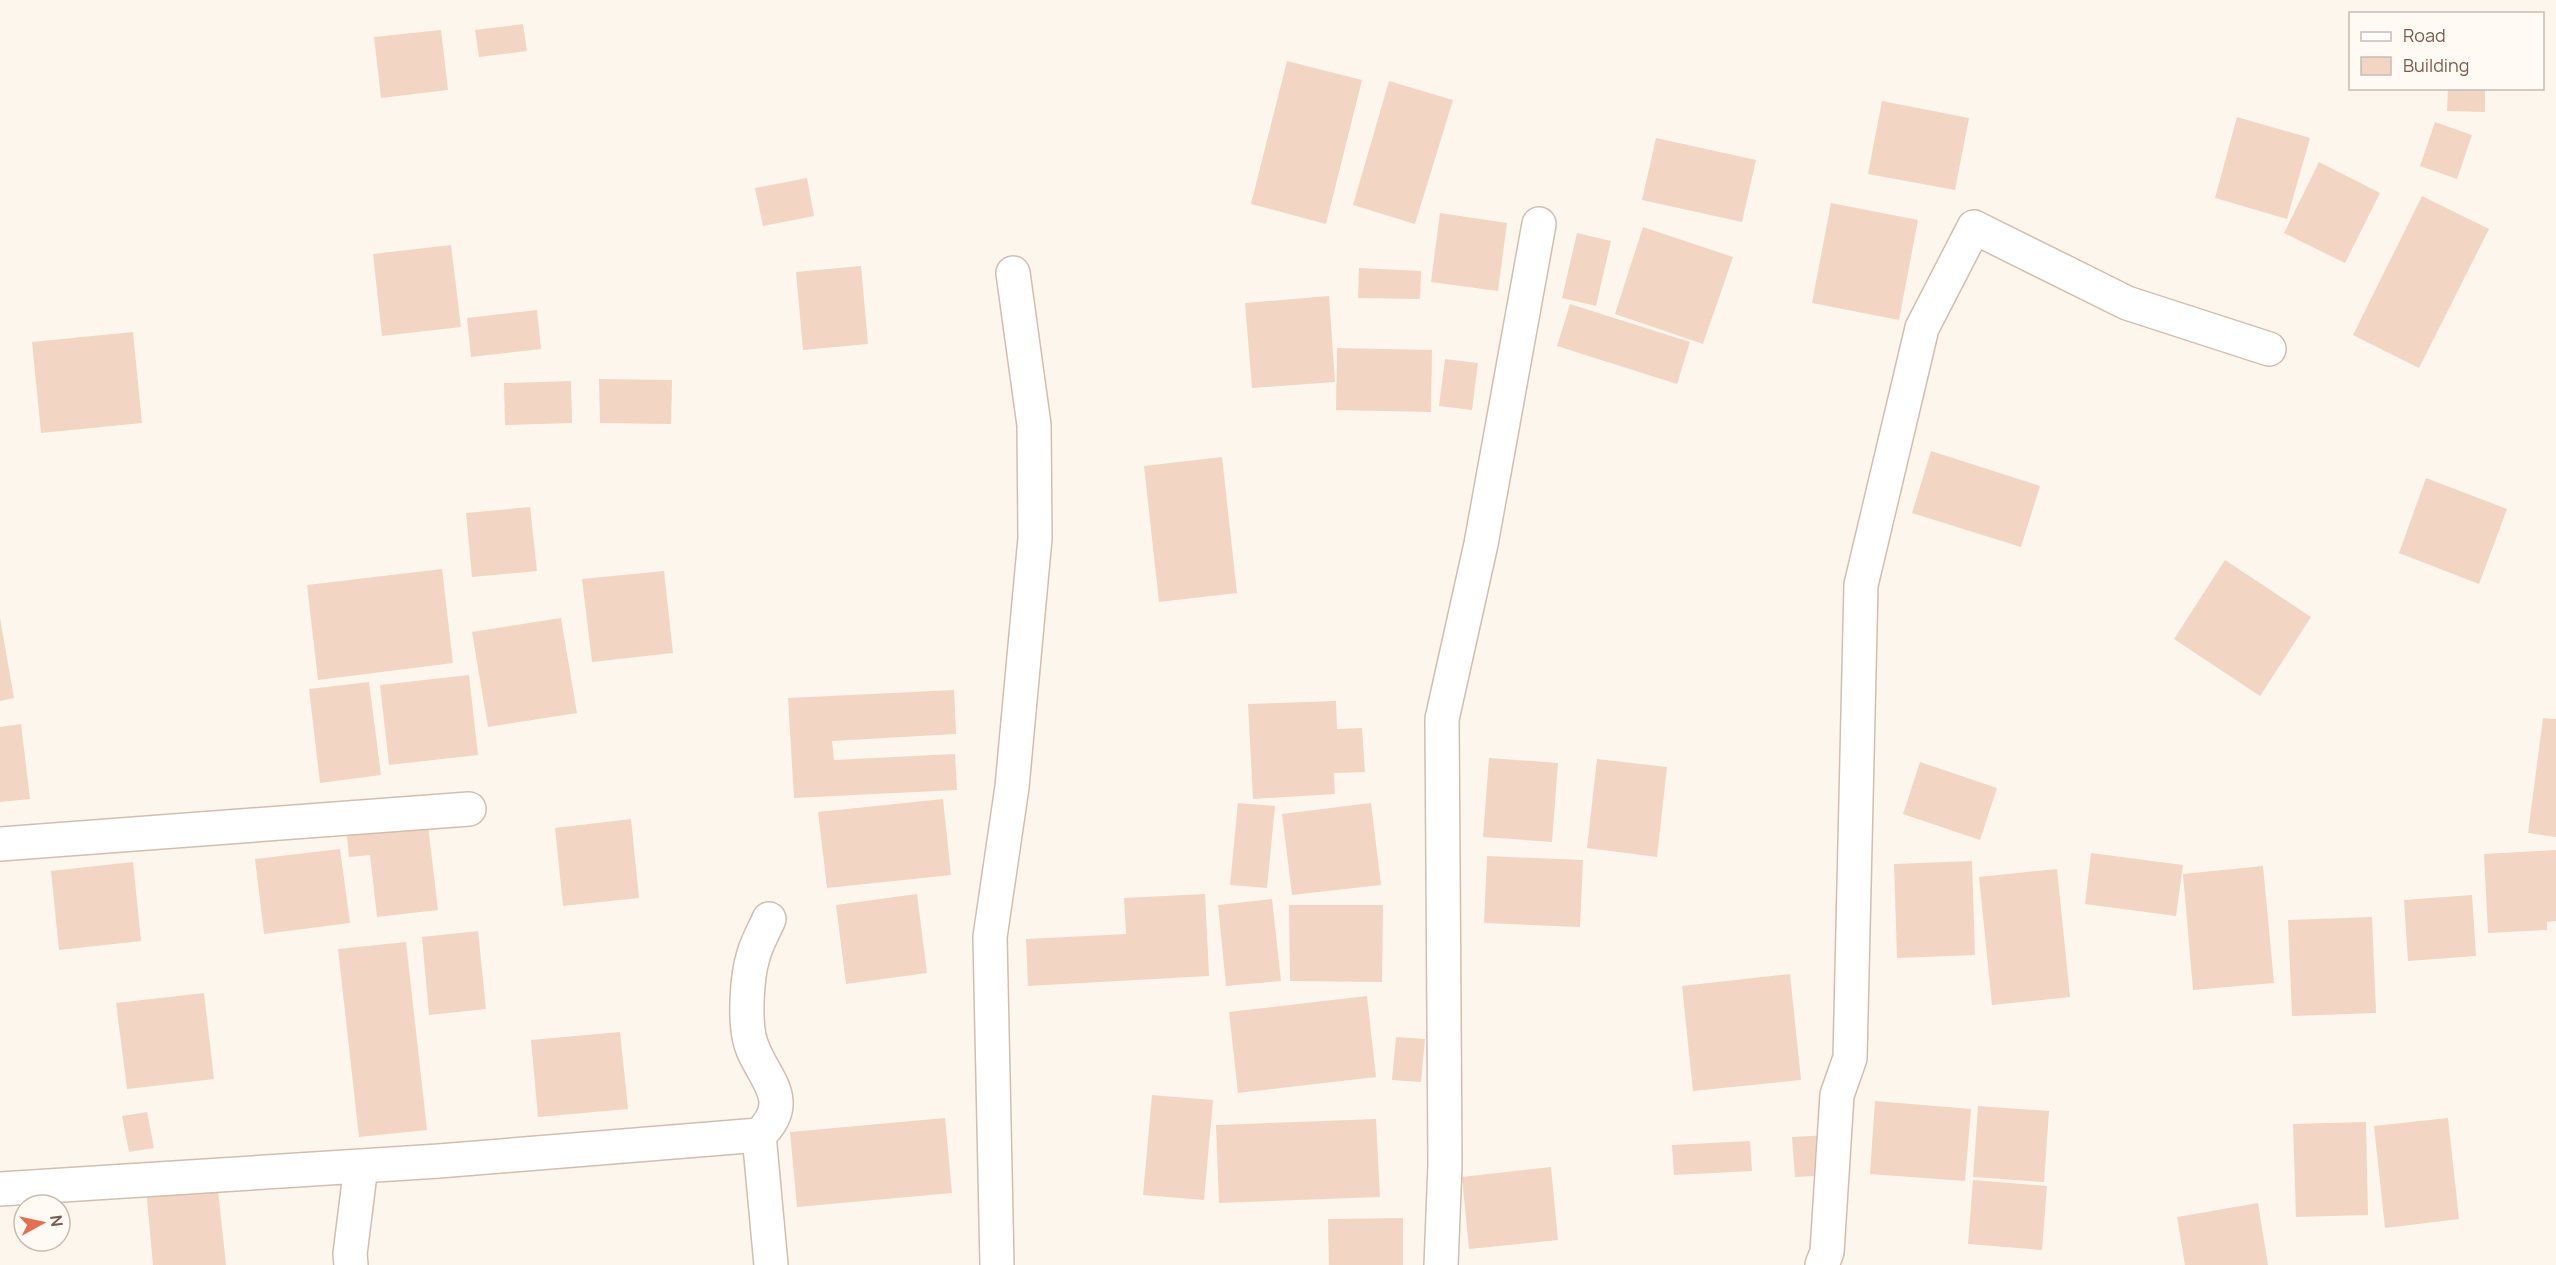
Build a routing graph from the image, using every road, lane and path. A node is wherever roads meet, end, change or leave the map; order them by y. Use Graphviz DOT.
graph roads {
  1 [pos="1539,224"];
  2 [pos="1013,273"];
  3 [pos="2269,349"];
  4 [pos="469,809"];
  5 [pos="0,844"];
  6 [pos="769,919"];
  7 [pos="759,1135"];
  8 [pos="361,1166"];
  9 [pos="0,1190"];
  10 [pos="351,1265"];
  11 [pos="771,1265"];
  12 [pos="997,1265"];
  13 [pos="1441,1265"];
  14 [pos="1822,1265"];
  1 -- 13 [label="street"];
  2 -- 12 [label="street"];
  3 -- 14 [label="street"];
  4 -- 5 [label="street"];
  6 -- 7 [label="street"];
  7 -- 8 [label="street"];
  7 -- 11 [label="street"];
  8 -- 9 [label="street"];
  8 -- 10 [label="street"];
}
